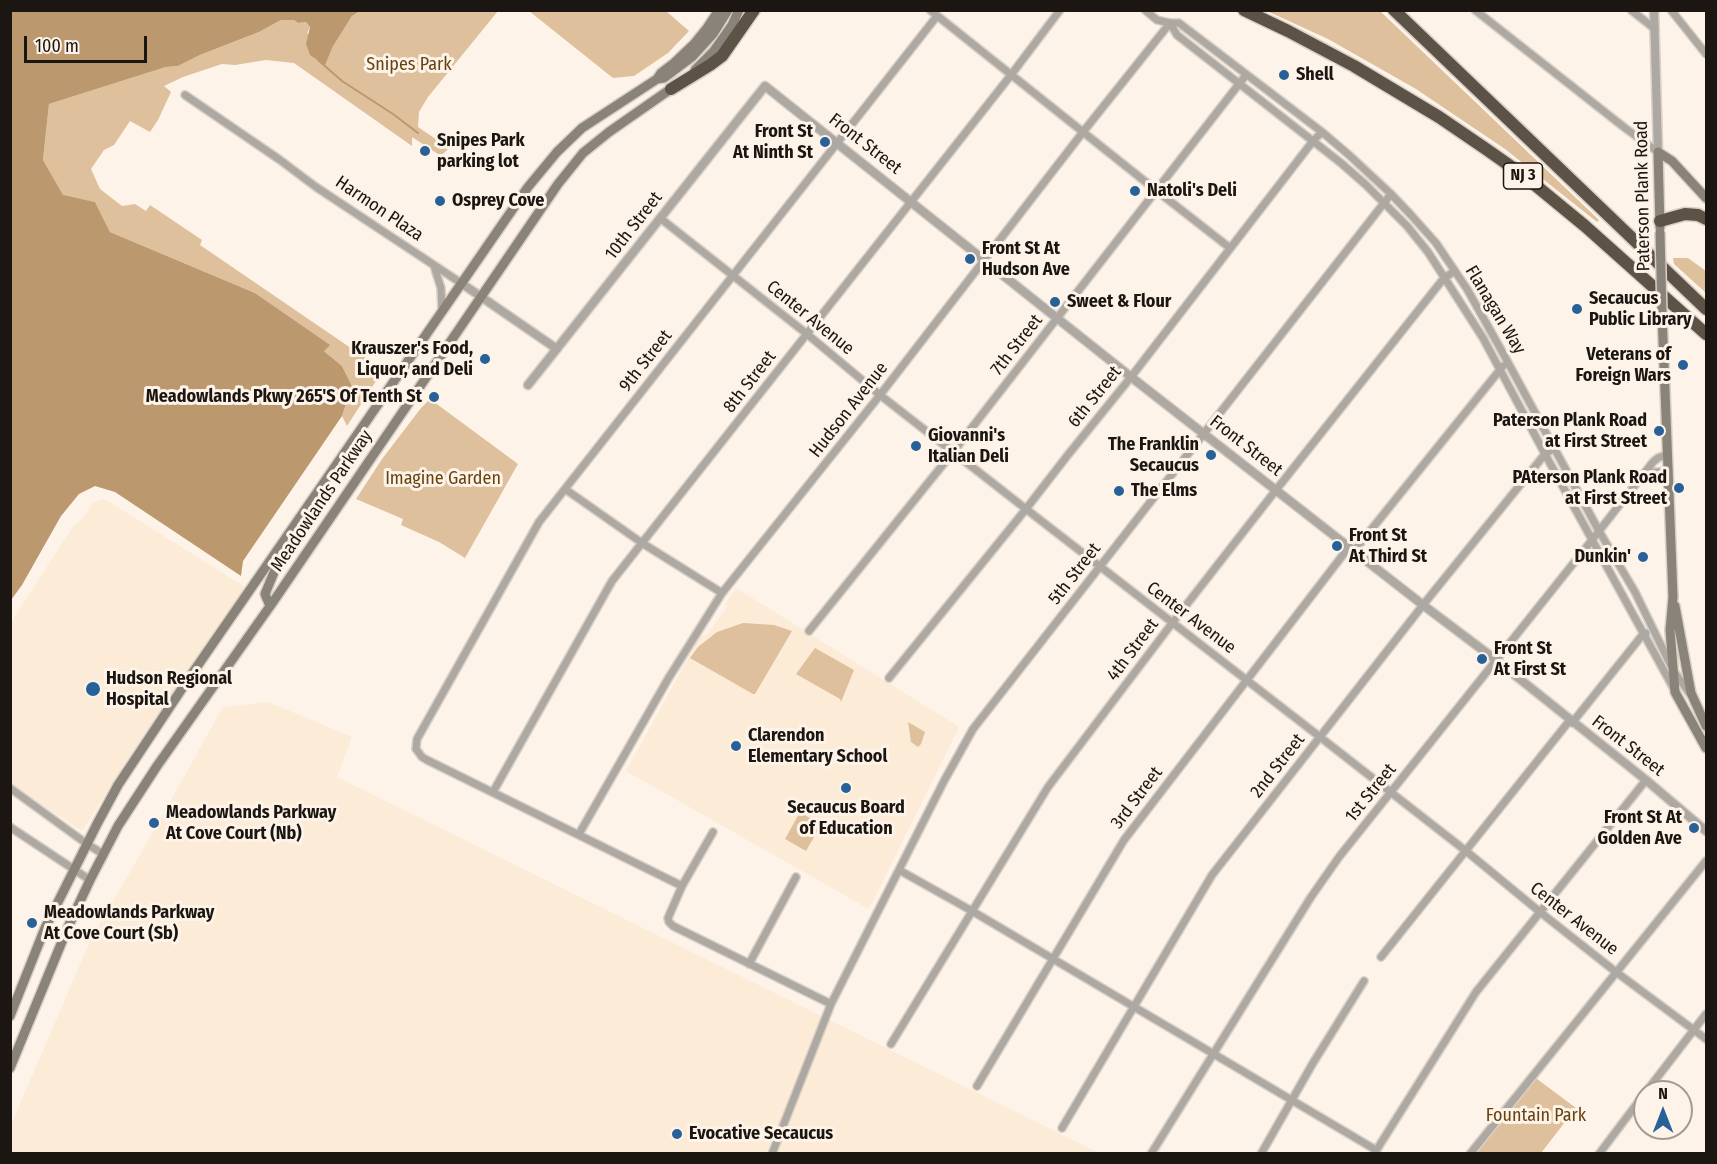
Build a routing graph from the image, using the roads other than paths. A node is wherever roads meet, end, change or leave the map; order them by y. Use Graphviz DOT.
graph roads {
  1 [pos="719,10"];
  2 [pos="728,10"];
  3 [pos="739,10"];
  4 [pos="754,10"];
  5 [pos="930,10"];
  6 [pos="1060,10"];
  7 [pos="1145,10"];
  8 [pos="1244,10"];
  9 [pos="1394,10"];
  10 [pos="1475,10"];
  11 [pos="1631,10"];
  12 [pos="1654,10"];
  13 [pos="1671,10"];
  14 [pos="937,16"];
  15 [pos="1170,23"];
  16 [pos="1654,29"];
  17 [pos="1707,54"];
  18 [pos="1011,75"];
  19 [pos="1246,75"];
  20 [pos="657,79"];
  21 [pos="1240,84"];
  22 [pos="765,86"];
  23 [pos="671,89"];
  24 [pos="184,95"];
  25 [pos="1284,104"];
  26 [pos="1277,113"];
  27 [pos="1083,132"];
  28 [pos="1322,132"];
  29 [pos="1313,141"];
  30 [pos="838,144"];
  31 [pos="1658,152"];
  32 [pos="1359,164"];
  33 [pos="1352,173"];
  34 [pos="1157,191"];
  35 [pos="1391,194"];
  36 [pos="1707,198"];
  37 [pos="911,201"];
  38 [pos="1384,202"];
  39 [pos="660,218"];
  40 [pos="1707,219"];
  41 [pos="1660,226"];
  42 [pos="1424,230"];
  43 [pos="1416,237"];
  44 [pos="1642,246"];
  45 [pos="1230,248"];
  46 [pos="984,260"];
  47 [pos="434,266"];
  48 [pos="1455,271"];
  49 [pos="732,276"];
  50 [pos="1444,278"];
  51 [pos="461,283"];
  52 [pos="481,297"];
  53 [pos="1707,298"];
  54 [pos="1707,309"];
  55 [pos="442,310"];
  56 [pos="1687,317"];
  57 [pos="1058,318"];
  58 [pos="807,334"];
  59 [pos="1707,334"];
  60 [pos="1707,340"];
  61 [pos="557,349"];
  62 [pos="1508,362"];
  63 [pos="1499,369"];
  64 [pos="1131,376"];
  65 [pos="528,385"];
  66 [pos="880,395"];
  67 [pos="1534,408"];
  68 [pos="1524,414"];
  69 [pos="1204,434"];
  70 [pos="1554,448"];
  71 [pos="953,452"];
  72 [pos="1545,454"];
  73 [pos="1668,454"];
  74 [pos="1669,471"];
  75 [pos="1644,473"];
  76 [pos="565,489"];
  77 [pos="1276,490"];
  78 [pos="1026,509"];
  79 [pos="1599,531"];
  80 [pos="1592,540"];
  81 [pos="642,543"];
  82 [pos="1352,549"];
  83 [pos="276,552"];
  84 [pos="1100,567"];
  85 [pos="722,593"];
  86 [pos="1673,597"];
  87 [pos="1423,605"];
  88 [pos="270,606"];
  89 [pos="1173,622"];
  90 [pos="809,631"];
  91 [pos="1644,633"];
  92 [pos="1660,642"];
  93 [pos="1496,660"];
  94 [pos="1673,670"];
  95 [pos="889,678"];
  96 [pos="1246,679"];
  97 [pos="1675,692"];
  98 [pos="1692,698"];
  99 [pos="1571,722"];
  100 [pos="1694,726"];
  101 [pos="1707,728"];
  102 [pos="1320,737"];
  103 [pos="1707,748"];
  104 [pos="1646,780"];
  105 [pos="10,788"];
  106 [pos="493,792"];
  107 [pos="1391,793"];
  108 [pos="10,827"];
  109 [pos="1707,831"];
  110 [pos="713,832"];
  111 [pos="579,834"];
  112 [pos="87,844"];
  113 [pos="1466,851"];
  114 [pos="103,854"];
  115 [pos="1707,861"];
  116 [pos="75,870"];
  117 [pos="898,870"];
  118 [pos="796,877"];
  119 [pos="90,880"];
  120 [pos="682,886"];
  121 [pos="972,911"];
  122 [pos="1540,912"];
  123 [pos="1381,957"];
  124 [pos="1053,959"];
  125 [pos="749,964"];
  126 [pos="1616,972"];
  127 [pos="1364,981"];
  128 [pos="831,1004"];
  129 [pos="1134,1007"];
  130 [pos="1707,1014"];
  131 [pos="10,1016"];
  132 [pos="1694,1029"];
  133 [pos="1707,1039"];
  134 [pos="891,1044"];
  135 [pos="1213,1054"];
  136 [pos="10,1068"];
  137 [pos="1656,1080"];
  138 [pos="977,1086"];
  139 [pos="1292,1100"];
  140 [pos="1633,1110"];
  141 [pos="1062,1128"];
  142 [pos="1375,1152"];
  143 [pos="772,1154"];
  144 [pos="1151,1154"];
  145 [pos="1261,1154"];
  146 [pos="1470,1154"];
  147 [pos="1599,1154"];
  1 -- 20 [label="main road, Meadowlands Parkway"];
  2 -- 20 [label="main road"];
  3 -- 23 [label="main road, Meadowlands Parkway"];
  4 -- 23 [label="highway"];
  5 -- 14 [label="street"];
  6 -- 18 [label="street, 8th Street"];
  7 -- 15 [label="street, Flanagan Way"];
  8 -- 56 [label="highway, NJ 3"];
  9 -- 44 [label="highway, NJ 3"];
  10 -- 31 [label="street"];
  11 -- 16 [label="street"];
  12 -- 16 [label="street, Paterson Plank Road"];
  13 -- 17 [label="street"];
  14 -- 18 [label="street"];
  14 -- 30 [label="street, 9th Street"];
  15 -- 19 [label="street, Flanagan Way"];
  15 -- 21 [label="street, Flanagan Way"];
  15 -- 27 [label="street, Hudson Avenue"];
  16 -- 31 [label="street, Paterson Plank Road"];
  18 -- 27 [label="street"];
  18 -- 37 [label="street, 8th Street"];
  19 -- 21 [label="street, 7th Street"];
  19 -- 25 [label="street, Flanagan Way"];
  20 -- 51 [label="main road, Meadowlands Parkway"];
  21 -- 26 [label="street, Flanagan Way"];
  21 -- 34 [label="street, 7th Street"];
  22 -- 30 [label="street, Front Street"];
  22 -- 39 [label="street, 10th Street"];
  23 -- 52 [label="main road, Meadowlands Parkway"];
  24 -- 47 [label="street, Harmon Plaza"];
  25 -- 26 [label="street"];
  25 -- 28 [label="street, Flanagan Way"];
  26 -- 29 [label="street, Flanagan Way"];
  27 -- 34 [label="street"];
  27 -- 46 [label="street, Hudson Avenue"];
  28 -- 29 [label="street, 6th Street"];
  28 -- 32 [label="street, Flanagan Way"];
  29 -- 33 [label="street, Flanagan Way"];
  29 -- 45 [label="street, 6th Street"];
  30 -- 37 [label="street, Front Street"];
  30 -- 49 [label="street, 9th Street"];
  31 -- 36 [label="main road"];
  31 -- 41 [label="main road, Paterson Plank Road"];
  32 -- 33 [label="street"];
  32 -- 35 [label="street, Flanagan Way"];
  33 -- 38 [label="street, Flanagan Way"];
  34 -- 45 [label="street"];
  34 -- 57 [label="street, 7th Street"];
  35 -- 38 [label="street, 5th Street"];
  35 -- 42 [label="street, Flanagan Way"];
  37 -- 46 [label="street, Front Street"];
  37 -- 58 [label="street, 8th Street"];
  38 -- 43 [label="street, Flanagan Way"];
  38 -- 69 [label="street, 5th Street"];
  39 -- 49 [label="street, Center Avenue"];
  39 -- 61 [label="street, 10th Street"];
  40 -- 41 [label="highway"];
  41 -- 73 [label="main road, Paterson Plank Road, bridge"];
  42 -- 43 [label="street"];
  42 -- 48 [label="street, Flanagan Way"];
  43 -- 50 [label="street, Flanagan Way"];
  44 -- 53 [label="highway, NJ 3"];
  44 -- 54 [label="highway, NJ 3"];
  45 -- 64 [label="street, 6th Street"];
  46 -- 57 [label="street, Front Street"];
  46 -- 66 [label="street, Hudson Avenue"];
  47 -- 51 [label="street, Harmon Plaza"];
  47 -- 55 [label="street"];
  48 -- 50 [label="street, 4th Street"];
  48 -- 62 [label="street, Flanagan Way"];
  49 -- 58 [label="street, Center Avenue"];
  49 -- 76 [label="street, 9th Street"];
  50 -- 63 [label="street, Flanagan Way"];
  50 -- 77 [label="street, 4th Street"];
  51 -- 52 [label="street, Harmon Plaza"];
  51 -- 55 [label="main road, Meadowlands Parkway"];
  52 -- 61 [label="street, Harmon Plaza"];
  52 -- 88 [label="main road, Meadowlands Parkway"];
  55 -- 83 [label="main road, Meadowlands Parkway"];
  56 -- 59 [label="highway, NJ 3"];
  56 -- 60 [label="highway, NJ 3"];
  57 -- 64 [label="street, Front Street"];
  57 -- 71 [label="street, 7th Street"];
  58 -- 66 [label="street, Center Avenue"];
  58 -- 81 [label="street, 8th Street"];
  61 -- 65 [label="street, 10th Street"];
  62 -- 63 [label="street, 3rd Street"];
  62 -- 67 [label="street, Flanagan Way"];
  63 -- 68 [label="street, Flanagan Way"];
  63 -- 82 [label="street, 3rd Street"];
  64 -- 69 [label="street, Front Street"];
  64 -- 78 [label="street, 6th Street"];
  66 -- 71 [label="street, Center Avenue"];
  66 -- 85 [label="street, Hudson Avenue"];
  67 -- 68 [label="street"];
  67 -- 70 [label="street, Flanagan Way"];
  68 -- 72 [label="street, Flanagan Way"];
  69 -- 77 [label="street, Front Street"];
  69 -- 84 [label="street, 5th Street"];
  70 -- 72 [label="street, 2nd Street"];
  70 -- 79 [label="street, Flanagan Way"];
  71 -- 78 [label="street, Center Avenue"];
  71 -- 90 [label="street, 7th Street"];
  72 -- 80 [label="street, Flanagan Way"];
  72 -- 87 [label="street, 2nd Street"];
  73 -- 74 [label="main road, Paterson Plank Road"];
  73 -- 75 [label="street, 1st Street"];
  74 -- 75 [label="street"];
  74 -- 86 [label="main road, Paterson Plank Road"];
  75 -- 79 [label="street, 1st Street"];
  76 -- 81 [label="street"];
  76 -- 106 [label="street, 9th Street"];
  77 -- 82 [label="street, Front Street"];
  77 -- 89 [label="street, 4th Street"];
  78 -- 84 [label="street, Center Avenue"];
  78 -- 95 [label="street, 6th Street"];
  79 -- 80 [label="street, 1st Street"];
  79 -- 92 [label="street, Flanagan Way"];
  80 -- 91 [label="street, Flanagan Way"];
  80 -- 93 [label="street, 1st Street"];
  81 -- 85 [label="street"];
  81 -- 106 [label="street, 8th Street"];
  82 -- 87 [label="street, Front Street"];
  82 -- 96 [label="street, 3rd Street"];
  83 -- 88 [label="main road"];
  83 -- 112 [label="main road, Meadowlands Parkway"];
  84 -- 89 [label="street, Center Avenue"];
  84 -- 117 [label="street, 5th Street"];
  85 -- 111 [label="street, Hudson Avenue"];
  86 -- 94 [label="main road, Paterson Plank Road"];
  86 -- 98 [label="main road, Paterson Plank Road"];
  87 -- 93 [label="street, Front Street"];
  87 -- 102 [label="street, 2nd Street"];
  88 -- 114 [label="main road, Meadowlands Parkway"];
  89 -- 96 [label="street, Center Avenue"];
  89 -- 121 [label="street, 4th Street"];
  91 -- 92 [label="street"];
  91 -- 97 [label="street, Flanagan Way"];
  91 -- 99 [label="street"];
  92 -- 94 [label="street, Flanagan Way"];
  93 -- 99 [label="street, Front Street"];
  93 -- 107 [label="street, 1st Street"];
  94 -- 97 [label="main road, Paterson Plank Road"];
  94 -- 98 [label="street, Flanagan Way"];
  96 -- 102 [label="street, Center Avenue"];
  96 -- 124 [label="street, 3rd Street"];
  97 -- 100 [label="main road"];
  98 -- 101 [label="main road, Paterson Plank Road"];
  99 -- 104 [label="street, Front Street"];
  99 -- 113 [label="street"];
  100 -- 101 [label="main road"];
  100 -- 103 [label="main road"];
  102 -- 107 [label="street, Center Avenue"];
  102 -- 129 [label="street, 2nd Street"];
  104 -- 109 [label="street, Front Street"];
  104 -- 122 [label="street"];
  105 -- 112 [label="street"];
  106 -- 111 [label="street"];
  107 -- 113 [label="street, Center Avenue"];
  107 -- 135 [label="street, 1st Street"];
  108 -- 116 [label="street"];
  110 -- 120 [label="street"];
  111 -- 120 [label="street"];
  112 -- 114 [label="street"];
  112 -- 116 [label="main road, Meadowlands Parkway"];
  113 -- 122 [label="street, Center Avenue"];
  113 -- 123 [label="street"];
  114 -- 119 [label="main road, Meadowlands Parkway"];
  115 -- 126 [label="street"];
  116 -- 119 [label="street"];
  116 -- 131 [label="main road, Meadowlands Parkway"];
  117 -- 121 [label="street"];
  117 -- 128 [label="street, 5th Street"];
  118 -- 125 [label="street"];
  119 -- 136 [label="main road, Meadowlands Parkway"];
  120 -- 125 [label="street"];
  121 -- 124 [label="street"];
  121 -- 134 [label="street, 4th Street"];
  122 -- 126 [label="street, Center Avenue"];
  122 -- 142 [label="street"];
  124 -- 129 [label="street"];
  124 -- 138 [label="street, 3rd Street"];
  125 -- 128 [label="street"];
  126 -- 132 [label="street, Center Avenue"];
  126 -- 146 [label="street"];
  127 -- 139 [label="street"];
  128 -- 143 [label="street, 5th Street"];
  129 -- 135 [label="street"];
  129 -- 141 [label="street, 2nd Street"];
  130 -- 132 [label="street"];
  132 -- 133 [label="street, Center Avenue"];
  132 -- 137 [label="street"];
  135 -- 139 [label="street"];
  135 -- 144 [label="street, 1st Street"];
  139 -- 142 [label="street"];
  139 -- 145 [label="street"];
  140 -- 147 [label="street"];
}
